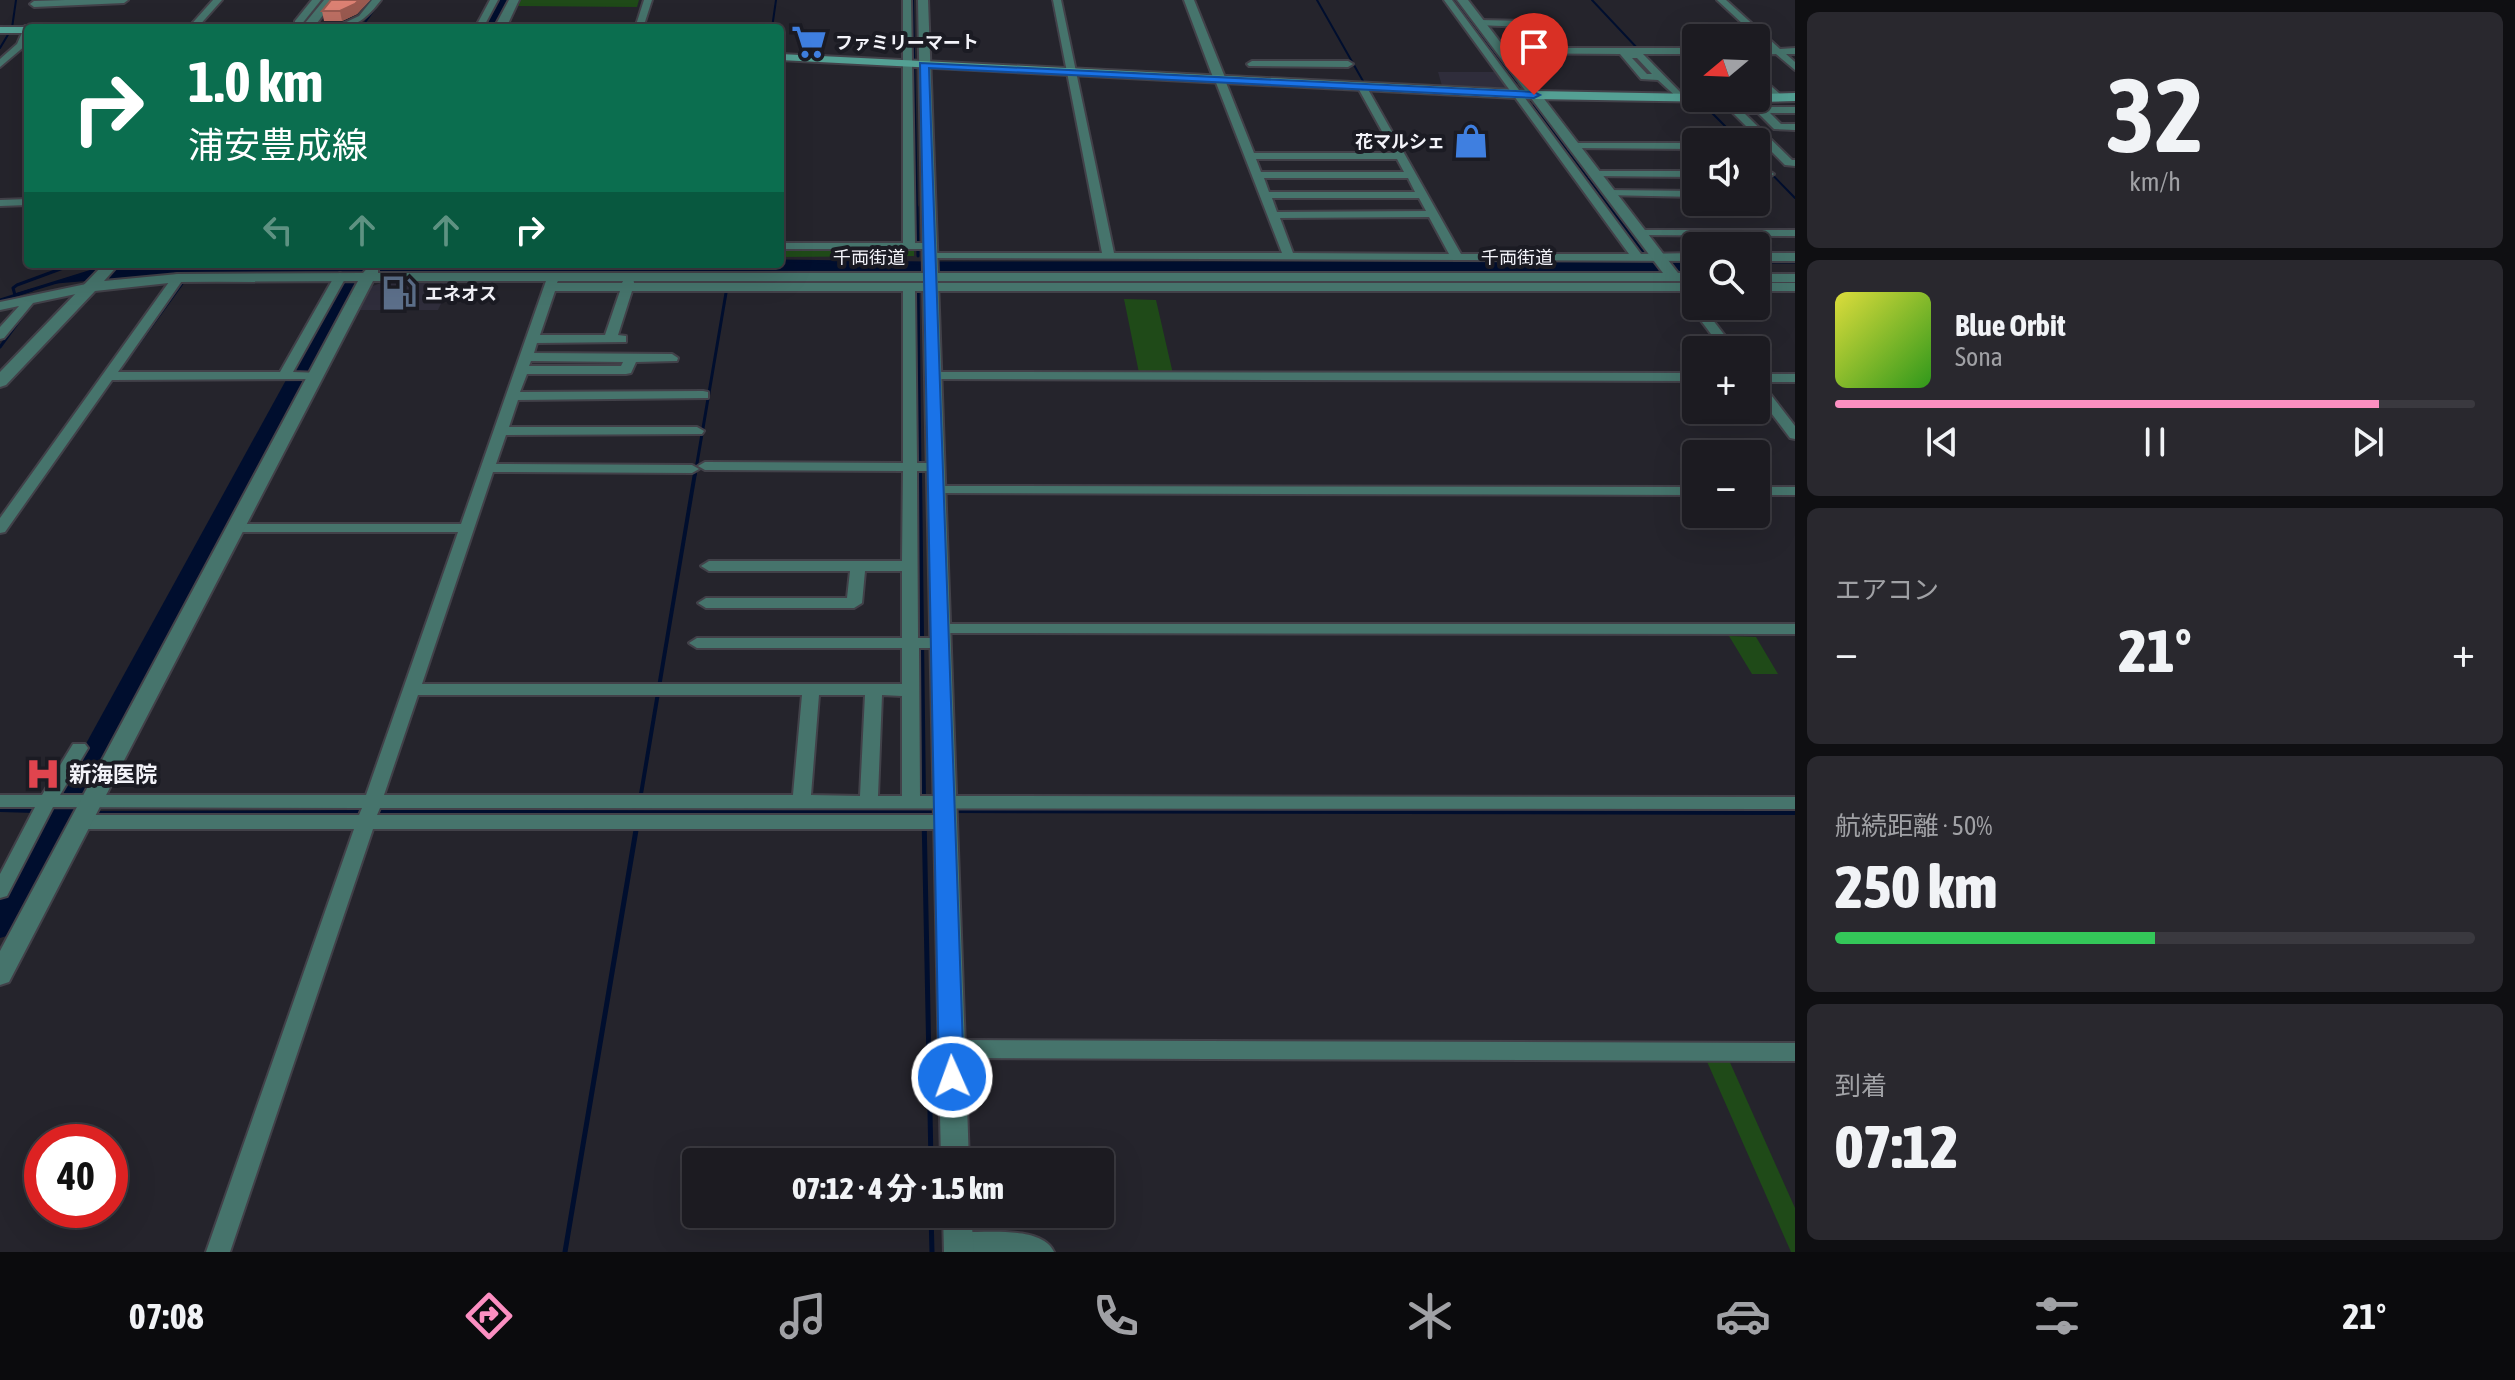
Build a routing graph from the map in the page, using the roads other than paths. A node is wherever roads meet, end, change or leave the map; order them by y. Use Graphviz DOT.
graph roads {
  1 [pos="124,0"];
  2 [pos="218,0"];
  3 [pos="317,0"];
  4 [pos="330,0"];
  5 [pos="377,0"];
  6 [pos="494,0"];
  7 [pos="514,0"];
  8 [pos="648,0"];
  9 [pos="907,0"];
  10 [pos="923,0"];
  11 [pos="1057,0"];
  12 [pos="1189,0"];
  13 [pos="1448,0"];
  14 [pos="1462,0"];
  15 [pos="1724,0"];
  16 [pos="34,2"];
  17 [pos="1480,23"];
  18 [pos="29,24"];
  19 [pos="196,24"];
  20 [pos="303,24"];
  21 [pos="304,24"];
  22 [pos="348,24"];
  23 [pos="481,24"];
  24 [pos="502,24"];
  25 [pos="640,24"];
  26 [pos="1527,24"];
  27 [pos="24,38"];
  28 [pos="1682,51"];
  29 [pos="1783,53"];
  30 [pos="1497,54"];
  31 [pos="1550,55"];
  32 [pos="784,57"];
  33 [pos="0,64"];
  34 [pos="915,64"];
  35 [pos="1252,64"];
  36 [pos="1271,64"];
  37 [pos="1348,64"];
  38 [pos="1795,67"];
  39 [pos="1072,72"];
  40 [pos="1659,77"];
  41 [pos="1220,80"];
  42 [pos="1280,82"];
  43 [pos="1362,86"];
  44 [pos="1770,89"];
  45 [pos="1516,94"];
  46 [pos="1534,95"];
  47 [pos="1778,97"];
  48 [pos="1795,97"];
  49 [pos="1681,98"];
  50 [pos="1770,100"];
  51 [pos="1770,106"];
  52 [pos="1795,110"];
  53 [pos="1737,112"];
  54 [pos="1765,112"];
  55 [pos="1795,127"];
  56 [pos="1573,146"];
  57 [pos="1682,146"];
  58 [pos="1250,156"];
  59 [pos="1401,156"];
  60 [pos="1795,163"];
  61 [pos="1580,165"];
  62 [pos="1682,173"];
  63 [pos="1257,175"];
  64 [pos="1411,175"];
  65 [pos="1682,194"];
  66 [pos="1265,195"];
  67 [pos="1422,195"];
  68 [pos="1612,196"];
  69 [pos="1654,200"];
  70 [pos="24,202"];
  71 [pos="0,203"];
  72 [pos="1433,214"];
  73 [pos="1273,215"];
  74 [pos="1639,233"];
  75 [pos="1795,233"];
  76 [pos="784,247"];
  77 [pos="1109,257"];
  78 [pos="1289,257"];
  79 [pos="1457,257"];
  80 [pos="1770,257"];
  81 [pos="1795,257"];
  82 [pos="1638,258"];
  83 [pos="1682,263"];
  84 [pos="922,267"];
  85 [pos="108,268"];
  86 [pos="1667,269"];
  87 [pos="371,271"];
  88 [pos="1682,273"];
  89 [pos="340,277"];
  90 [pos="178,278"];
  91 [pos="1682,278"];
  92 [pos="1770,278"];
  93 [pos="1795,278"];
  94 [pos="552,282"];
  95 [pos="628,283"];
  96 [pos="94,284"];
  97 [pos="1770,287"];
  98 [pos="1795,287"];
  99 [pos="1682,288"];
  100 [pos="26,300"];
  101 [pos="0,306"];
  102 [pos="1707,320"];
  103 [pos="0,335"];
  104 [pos="1719,336"];
  105 [pos="533,339"];
  106 [pos="672,358"];
  107 [pos="524,363"];
  108 [pos="113,376"];
  109 [pos="300,376"];
  110 [pos="932,376"];
  111 [pos="1682,377"];
  112 [pos="1770,378"];
  113 [pos="1795,378"];
  114 [pos="0,382"];
  115 [pos="703,395"];
  116 [pos="513,396"];
  117 [pos="1770,402"];
  118 [pos="501,431"];
  119 [pos="697,431"];
  120 [pos="1795,435"];
  121 [pos="920,467"];
  122 [pos="488,468"];
  123 [pos="935,490"];
  124 [pos="1682,491"];
  125 [pos="1770,491"];
  126 [pos="1795,491"];
  127 [pos="235,528"];
  128 [pos="462,528"];
  129 [pos="0,529"];
  130 [pos="709,566"];
  131 [pos="858,566"];
  132 [pos="910,566"];
  133 [pos="706,603"];
  134 [pos="1795,629"];
  135 [pos="927,640"];
  136 [pos="697,643"];
  137 [pos="412,689"];
  138 [pos="811,690"];
  139 [pos="874,690"];
  140 [pos="911,690"];
  141 [pos="79,748"];
  142 [pos="0,801"];
  143 [pos="50,801"];
  144 [pos="86,801"];
  145 [pos="801,803"];
  146 [pos="869,803"];
  147 [pos="1795,803"];
  148 [pos="931,811"];
  149 [pos="365,816"];
  150 [pos="81,822"];
  151 [pos="0,891"];
  152 [pos="0,975"];
  153 [pos="950,1049"];
  154 [pos="1795,1052"];
  155 [pos="954,1148"];
  156 [pos="958,1236"];
  157 [pos="218,1252"];
  158 [pos="1042,1252"];
  1 -- 16 [label="street"];
  2 -- 19 [label="street"];
  3 -- 20 [label="street"];
  4 -- 21 [label="street"];
  5 -- 22 [label="street"];
  6 -- 23 [label="street"];
  7 -- 24 [label="street"];
  8 -- 25 [label="street"];
  9 -- 34 [label="street"];
  10 -- 34 [label="street"];
  11 -- 39 [label="street"];
  12 -- 41 [label="street"];
  13 -- 30 [label="street"];
  14 -- 17 [label="street"];
  15 -- 29 [label="street"];
  16 -- 18 [label="street"];
  17 -- 26 [label="street"];
  17 -- 30 [label="street"];
  27 -- 33 [label="street"];
  28 -- 30 [label="street"];
  29 -- 38 [label="street"];
  30 -- 31 [label="street"];
  30 -- 45 [label="street"];
  30 -- 46 [label="street"];
  32 -- 34 [label="main road"];
  34 -- 39 [label="main road"];
  34 -- 84 [label="street"];
  34 -- 84 [label="street"];
  35 -- 36 [label="street"];
  36 -- 37 [label="street"];
  36 -- 42 [label="street"];
  39 -- 41 [label="main road"];
  39 -- 77 [label="street"];
  40 -- 49 [label="street"];
  41 -- 42 [label="main road"];
  41 -- 58 [label="street"];
  42 -- 43 [label="main road"];
  43 -- 45 [label="main road"];
  43 -- 59 [label="street"];
  44 -- 47 [label="street"];
  45 -- 46 [label="main road"];
  45 -- 61 [label="street"];
  46 -- 49 [label="main road"];
  46 -- 56 [label="street"];
  47 -- 48 [label="main road"];
  47 -- 50 [label="main road"];
  51 -- 52 [label="street"];
  53 -- 60 [label="street"];
  54 -- 55 [label="street"];
  56 -- 57 [label="street"];
  56 -- 61 [label="street"];
  58 -- 59 [label="street"];
  58 -- 63 [label="street"];
  59 -- 64 [label="street"];
  61 -- 62 [label="street"];
  61 -- 68 [label="street"];
  61 -- 82 [label="street"];
  63 -- 64 [label="street"];
  63 -- 66 [label="street"];
  64 -- 67 [label="street"];
  65 -- 68 [label="street"];
  66 -- 67 [label="street"];
  66 -- 73 [label="street"];
  67 -- 72 [label="street"];
  68 -- 69 [label="street"];
  68 -- 74 [label="street"];
  70 -- 71 [label="street"];
  72 -- 73 [label="street"];
  72 -- 79 [label="street"];
  73 -- 78 [label="street"];
  74 -- 75 [label="street"];
  74 -- 86 [label="street"];
  76 -- 84 [label="street"];
  77 -- 78 [label="street"];
  77 -- 84 [label="street"];
  78 -- 79 [label="street"];
  79 -- 82 [label="street"];
  80 -- 81 [label="street"];
  82 -- 86 [label="street"];
  83 -- 86 [label="street"];
  84 -- 86 [label="street, 千両街道"];
  84 -- 95 [label="street, 千両街道"];
  84 -- 95 [label="street"];
  84 -- 110 [label="street"];
  84 -- 121 [label="street"];
  85 -- 96 [label="street"];
  86 -- 88 [label="street, 千両街道"];
  86 -- 91 [label="street"];
  86 -- 99 [label="street"];
  87 -- 89 [label="street, 千両街道"];
  87 -- 94 [label="street, 千両街道"];
  87 -- 109 [label="street"];
  89 -- 90 [label="street, 千両街道"];
  89 -- 109 [label="street"];
  90 -- 96 [label="street, 千両街道"];
  90 -- 108 [label="street"];
  92 -- 93 [label="street"];
  94 -- 95 [label="street, 千両街道"];
  94 -- 105 [label="street"];
  95 -- 105 [label="street"];
  96 -- 100 [label="street"];
  96 -- 114 [label="street"];
  97 -- 98 [label="street"];
  100 -- 101 [label="street"];
  100 -- 103 [label="street"];
  102 -- 104 [label="street"];
  105 -- 107 [label="street"];
  106 -- 107 [label="street"];
  107 -- 116 [label="street"];
  108 -- 109 [label="street"];
  108 -- 129 [label="street"];
  109 -- 127 [label="street"];
  110 -- 111 [label="street"];
  110 -- 121 [label="street"];
  112 -- 113 [label="street"];
  115 -- 116 [label="street"];
  116 -- 118 [label="street"];
  117 -- 120 [label="street"];
  118 -- 119 [label="street"];
  118 -- 122 [label="street"];
  121 -- 122 [label="street"];
  121 -- 123 [label="street"];
  121 -- 132 [label="street"];
  122 -- 128 [label="street"];
  123 -- 124 [label="street"];
  123 -- 135 [label="street"];
  125 -- 126 [label="street"];
  127 -- 128 [label="street"];
  127 -- 144 [label="street"];
  128 -- 137 [label="street"];
  130 -- 131 [label="street"];
  131 -- 132 [label="street"];
  131 -- 133 [label="street"];
  132 -- 135 [label="street"];
  134 -- 135 [label="street"];
  135 -- 136 [label="street"];
  135 -- 140 [label="street"];
  135 -- 148 [label="street"];
  137 -- 138 [label="street"];
  137 -- 149 [label="street"];
  138 -- 139 [label="street"];
  138 -- 145 [label="street"];
  139 -- 140 [label="street"];
  139 -- 146 [label="street"];
  140 -- 148 [label="street"];
  141 -- 143 [label="street"];
  142 -- 143 [label="street"];
  143 -- 144 [label="street"];
  143 -- 151 [label="street"];
  144 -- 149 [label="street"];
  144 -- 150 [label="street"];
  145 -- 146 [label="street"];
  145 -- 149 [label="street"];
  146 -- 148 [label="street"];
  147 -- 148 [label="street"];
  148 -- 149 [label="street"];
  148 -- 153 [label="street"];
  149 -- 150 [label="street"];
  149 -- 157 [label="street"];
  150 -- 152 [label="street"];
  153 -- 154 [label="street"];
  153 -- 155 [label="street"];
  156 -- 158 [label="street"];
}
